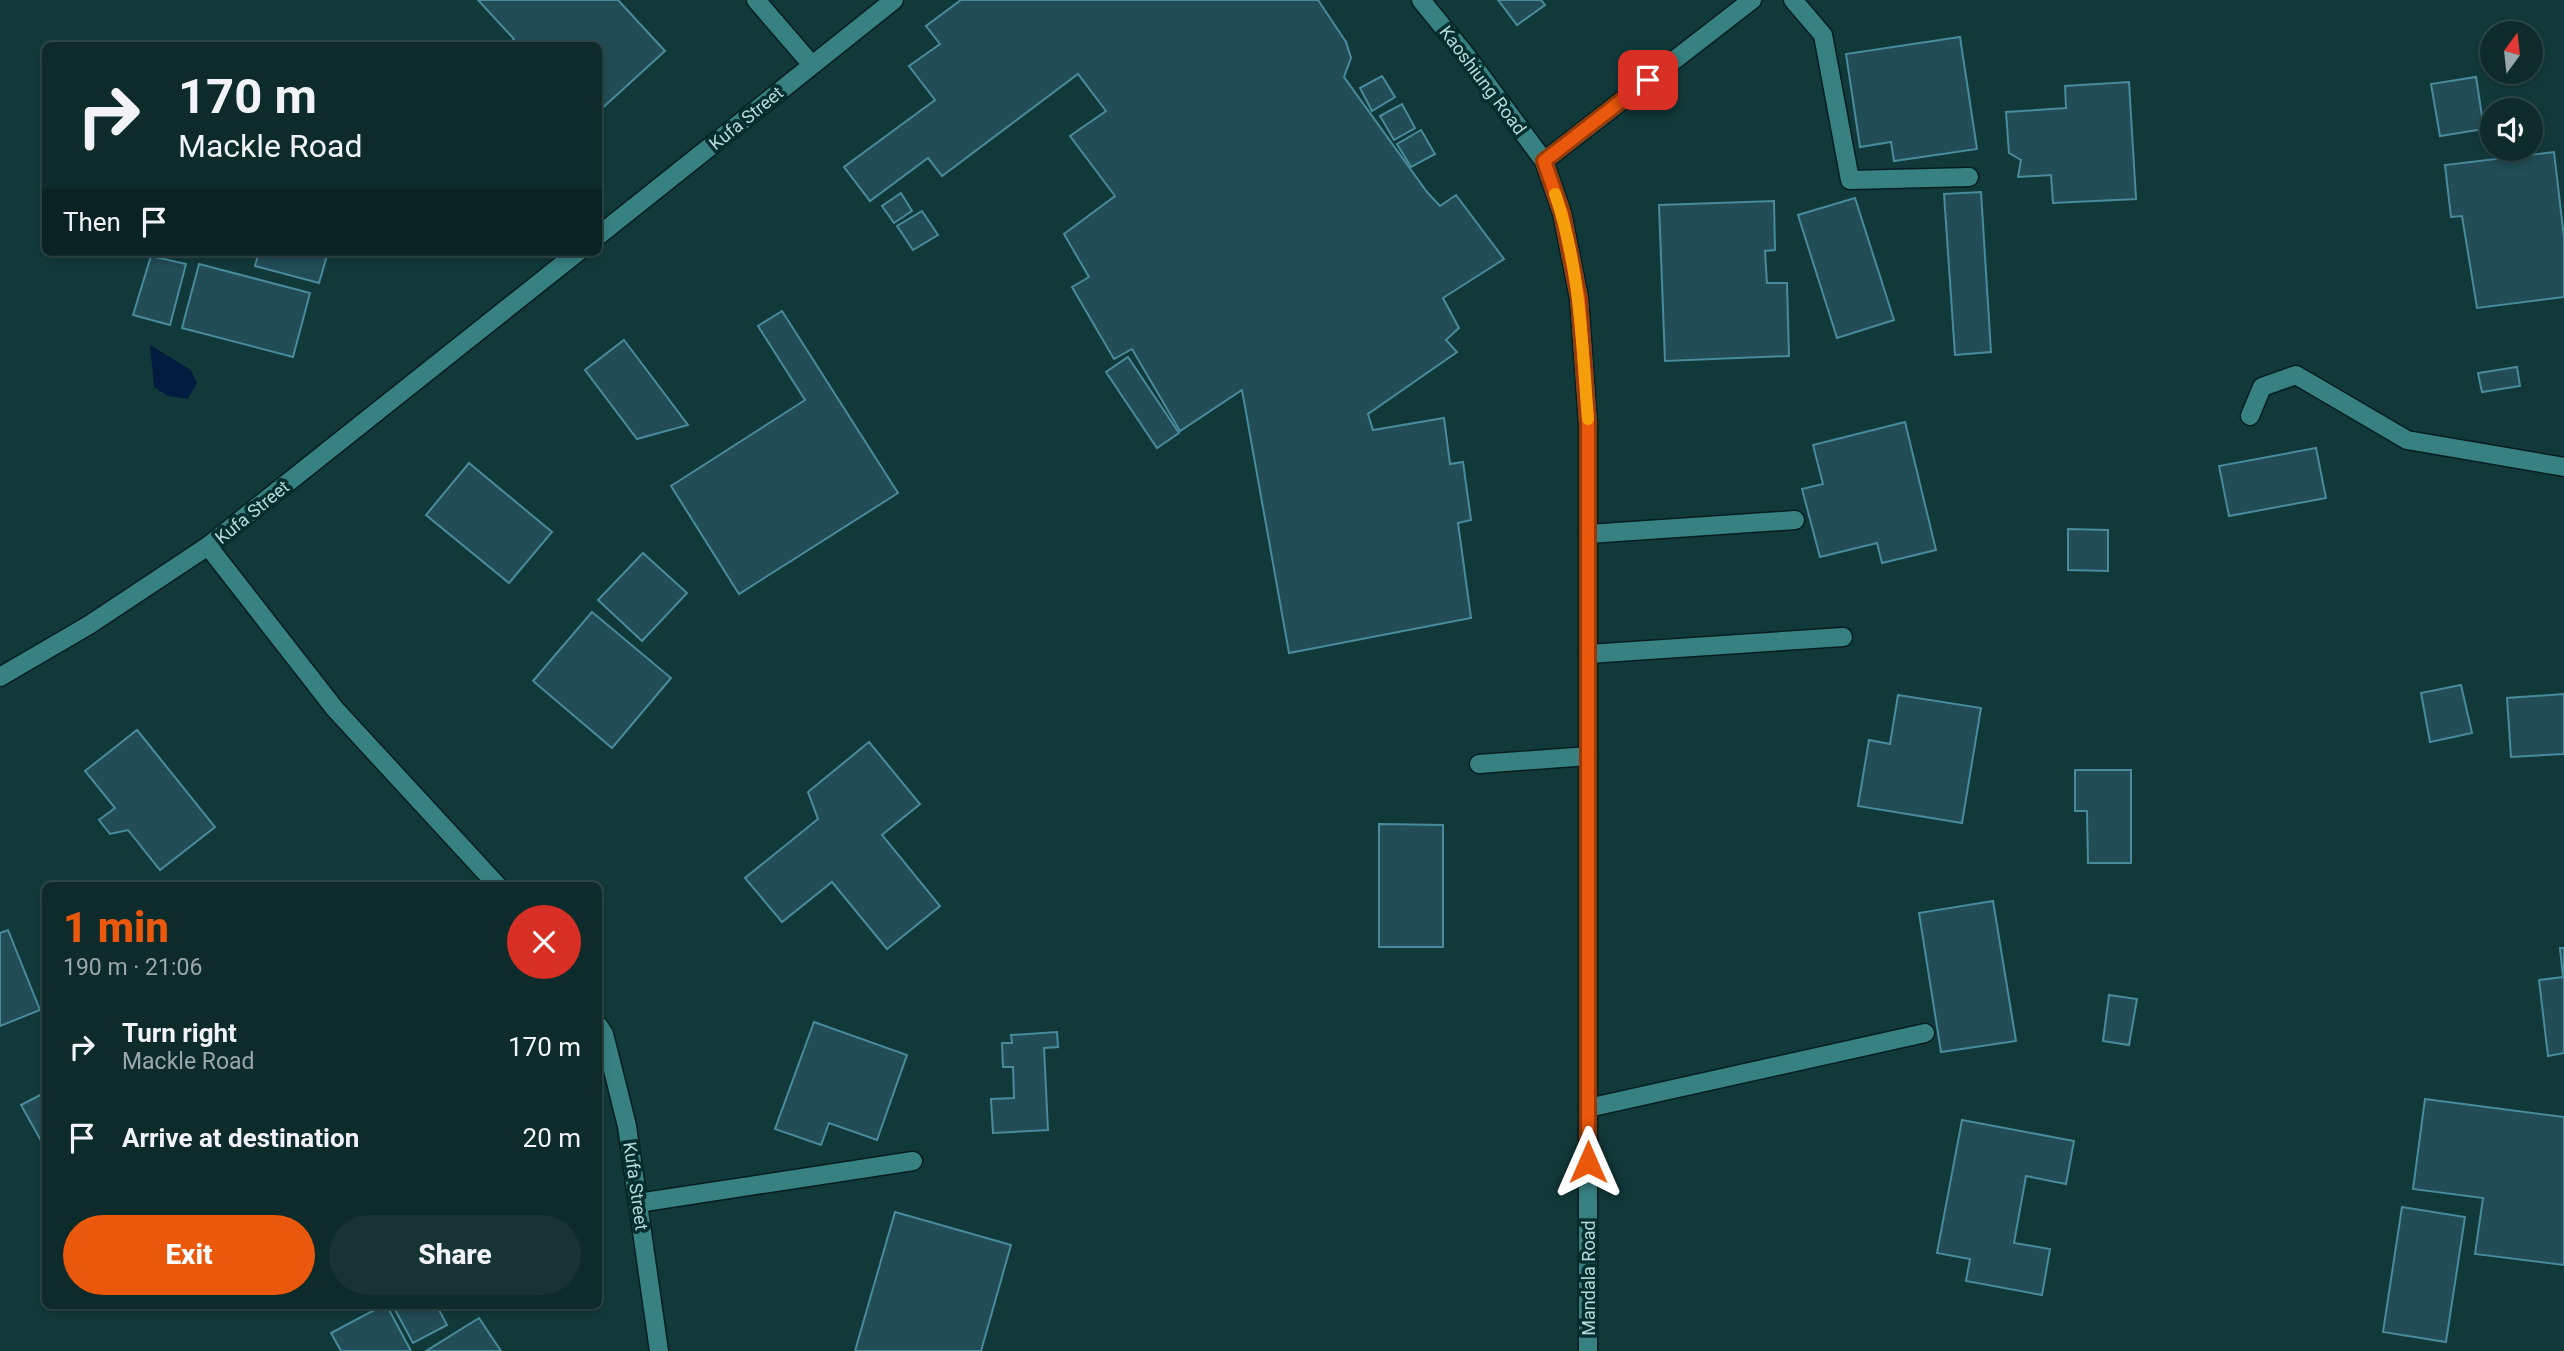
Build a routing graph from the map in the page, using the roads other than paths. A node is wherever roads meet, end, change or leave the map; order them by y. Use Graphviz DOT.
graph roads {
  1 [pos="756,0"];
  2 [pos="894,0"];
  3 [pos="1421,0"];
  4 [pos="1752,0"];
  5 [pos="1793,0"];
  6 [pos="812,65"];
  7 [pos="1544,161"];
  8 [pos="1969,177"];
  9 [pos="602,233"];
  10 [pos="573,256"];
  11 [pos="2249,416"];
  12 [pos="2564,467"];
  13 [pos="1795,520"];
  14 [pos="1588,534"];
  15 [pos="208,547"];
  16 [pos="1843,637"];
  17 [pos="1588,654"];
  18 [pos="0,677"];
  19 [pos="1588,756"];
  20 [pos="1479,764"];
  21 [pos="494,882"];
  22 [pos="602,1031"];
  23 [pos="1925,1033"];
  24 [pos="1588,1108"];
  25 [pos="913,1161"];
  26 [pos="638,1203"];
  27 [pos="659,1351"];
  28 [pos="1588,1351"];
  1 -- 6 [label="street"];
  2 -- 6 [label="street, Kufa Street"];
  3 -- 7 [label="street, Kaoshiung Road"];
  4 -- 7 [label="street"];
  5 -- 8 [label="street"];
  6 -- 9 [label="street, Kufa Street"];
  7 -- 14 [label="street, Mandala Road"];
  10 -- 15 [label="street, Kufa Street"];
  11 -- 12 [label="street"];
  13 -- 14 [label="street"];
  14 -- 17 [label="street, Mandala Road"];
  15 -- 18 [label="street"];
  15 -- 21 [label="street, Kufa Street"];
  16 -- 17 [label="street"];
  17 -- 19 [label="street, Mandala Road"];
  19 -- 20 [label="street"];
  19 -- 24 [label="street, Mandala Road"];
  22 -- 26 [label="street, Kufa Street"];
  23 -- 24 [label="street"];
  24 -- 28 [label="street, Mandala Road"];
  25 -- 26 [label="street"];
  26 -- 27 [label="street, Kufa Street"];
}
